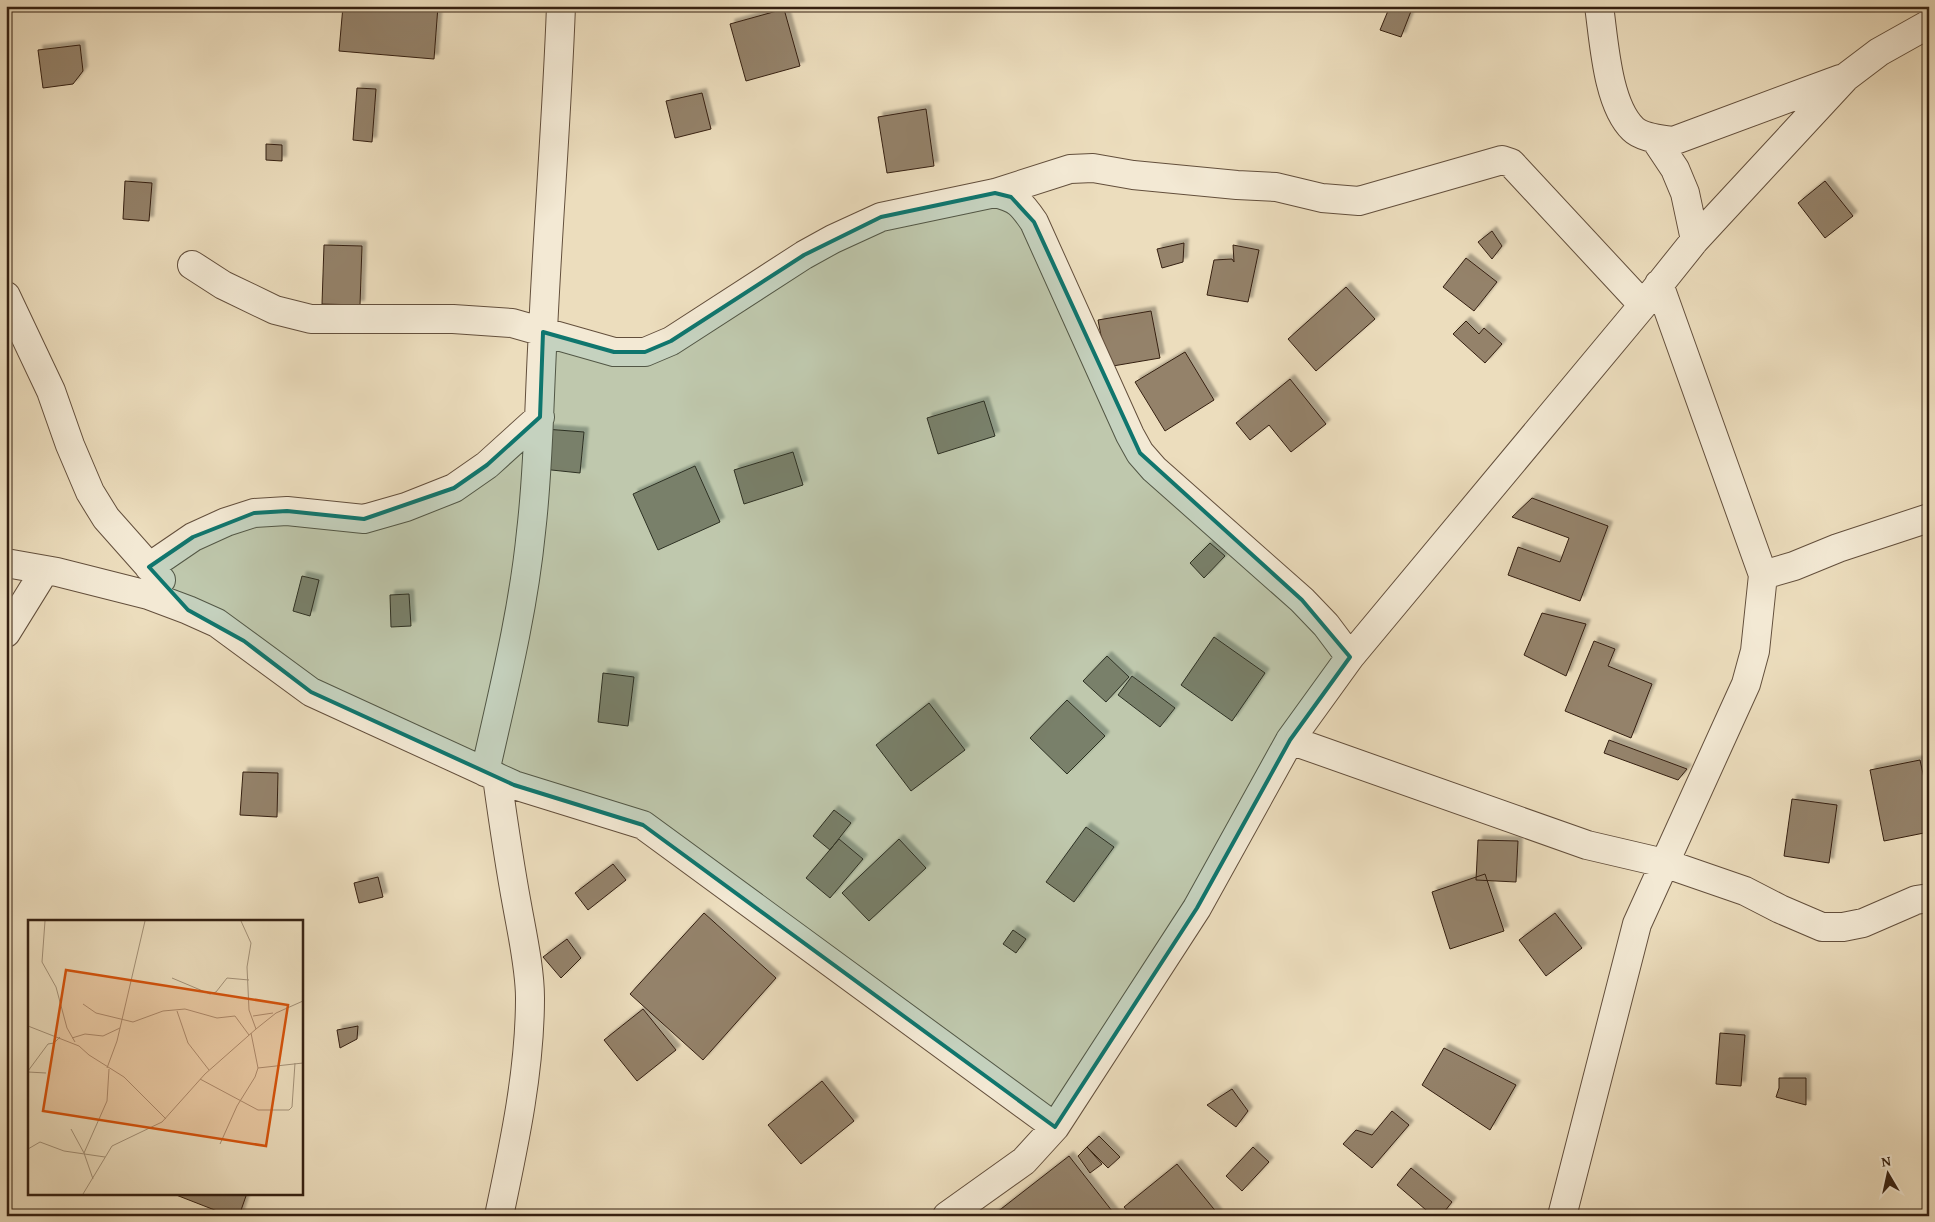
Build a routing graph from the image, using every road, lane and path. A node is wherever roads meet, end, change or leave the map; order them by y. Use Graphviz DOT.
graph roads {
  1 [pos="561,6"];
  2 [pos="1599,6"];
  3 [pos="1929,24"];
  4 [pos="1846,77"];
  5 [pos="1655,139"];
  6 [pos="995,193"];
  7 [pos="1695,240"];
  8 [pos="192,265"];
  9 [pos="1651,295"];
  10 [pos="6,296"];
  11 [pos="543,332"];
  12 [pos="540,417"];
  13 [pos="1929,518"];
  14 [pos="6,563"];
  15 [pos="149,567"];
  16 [pos="45,570"];
  17 [pos="1763,575"];
  18 [pos="188,610"];
  19 [pos="6,633"];
  20 [pos="1350,658"];
  21 [pos="1290,740"];
  22 [pos="491,774"];
  23 [pos="1664,863"];
  24 [pos="1929,898"];
  25 [pos="1055,1128"];
  26 [pos="498,1216"];
  27 [pos="948,1216"];
  28 [pos="1562,1216"];
  1 -- 11 [label="street"];
  2 -- 5 [label="street"];
  3 -- 4 [label="street"];
  4 -- 5 [label="street"];
  4 -- 7 [label="street"];
  5 -- 7 [label="street"];
  6 -- 9 [label="street"];
  6 -- 11 [label="street"];
  6 -- 20 [label="street"];
  7 -- 9 [label="street"];
  8 -- 11 [label="street"];
  9 -- 17 [label="street"];
  9 -- 20 [label="street"];
  10 -- 15 [label="street"];
  11 -- 12 [label="street"];
  12 -- 15 [label="street"];
  12 -- 22 [label="street"];
  13 -- 17 [label="street"];
  14 -- 16 [label="street"];
  15 -- 18 [label="street"];
  16 -- 18 [label="street"];
  16 -- 19 [label="street"];
  17 -- 23 [label="street"];
  18 -- 22 [label="street"];
  20 -- 21 [label="street"];
  21 -- 23 [label="street"];
  21 -- 25 [label="street"];
  22 -- 25 [label="street"];
  22 -- 26 [label="street"];
  23 -- 24 [label="street"];
  23 -- 28 [label="street"];
  25 -- 27 [label="street"];
}
